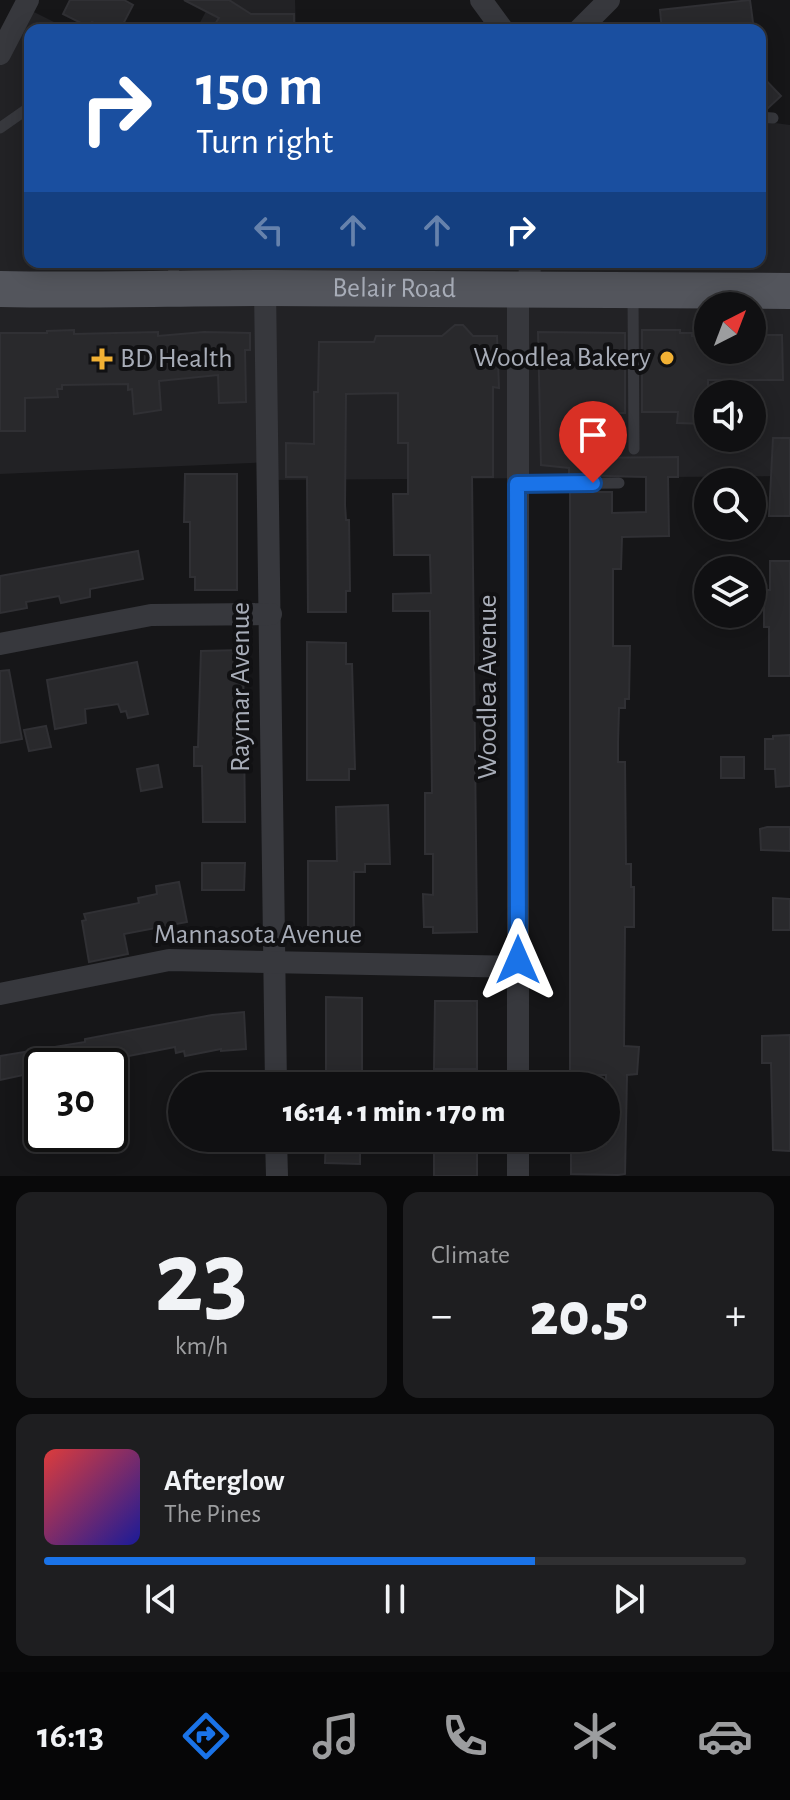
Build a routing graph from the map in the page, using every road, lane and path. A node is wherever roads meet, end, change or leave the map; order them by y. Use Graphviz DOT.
graph roads {
  1 [pos="28,0"];
  2 [pos="481,0"];
  3 [pos="609,0"];
  4 [pos="499,24"];
  5 [pos="585,24"];
  6 [pos="0,54"];
  7 [pos="24,111"];
  8 [pos="766,117"];
  9 [pos="773,118"];
  10 [pos="0,128"];
  11 [pos="174,275"];
  12 [pos="526,279"];
  13 [pos="246,280"];
  14 [pos="0,289"];
  15 [pos="632,290"];
  16 [pos="790,291"];
  17 [pos="634,449"];
  18 [pos="619,483"];
  19 [pos="517,484"];
  20 [pos="271,614"];
  21 [pos="0,644"];
  22 [pos="275,963"];
  23 [pos="518,967"];
  24 [pos="0,994"];
  25 [pos="276,1072"];
  26 [pos="518,1072"];
  27 [pos="276,1152"];
  28 [pos="518,1152"];
  29 [pos="277,1176"];
  30 [pos="518,1176"];
  1 -- 6 [label="street"];
  2 -- 4 [label="street"];
  3 -- 5 [label="street"];
  7 -- 10 [label="lane"];
  8 -- 9 [label="lane"];
  11 -- 13 [label="main road, Belair Road"];
  11 -- 14 [label="main road, Belair Road"];
  12 -- 13 [label="main road, Belair Road"];
  12 -- 15 [label="main road, Belair Road"];
  12 -- 19 [label="street, Woodlea Avenue"];
  13 -- 20 [label="street, Raymar Avenue"];
  15 -- 16 [label="main road, Belair Road"];
  15 -- 17 [label="lane"];
  18 -- 19 [label="lane"];
  19 -- 23 [label="street, Woodlea Avenue"];
  20 -- 21 [label="street"];
  20 -- 22 [label="street, Raymar Avenue"];
  22 -- 23 [label="street, Mannasota Avenue"];
  22 -- 24 [label="street, Mannasota Avenue"];
  22 -- 25 [label="street, Raymar Avenue"];
  23 -- 26 [label="street, Woodlea Avenue"];
  27 -- 29 [label="street"];
  28 -- 30 [label="street"];
}
